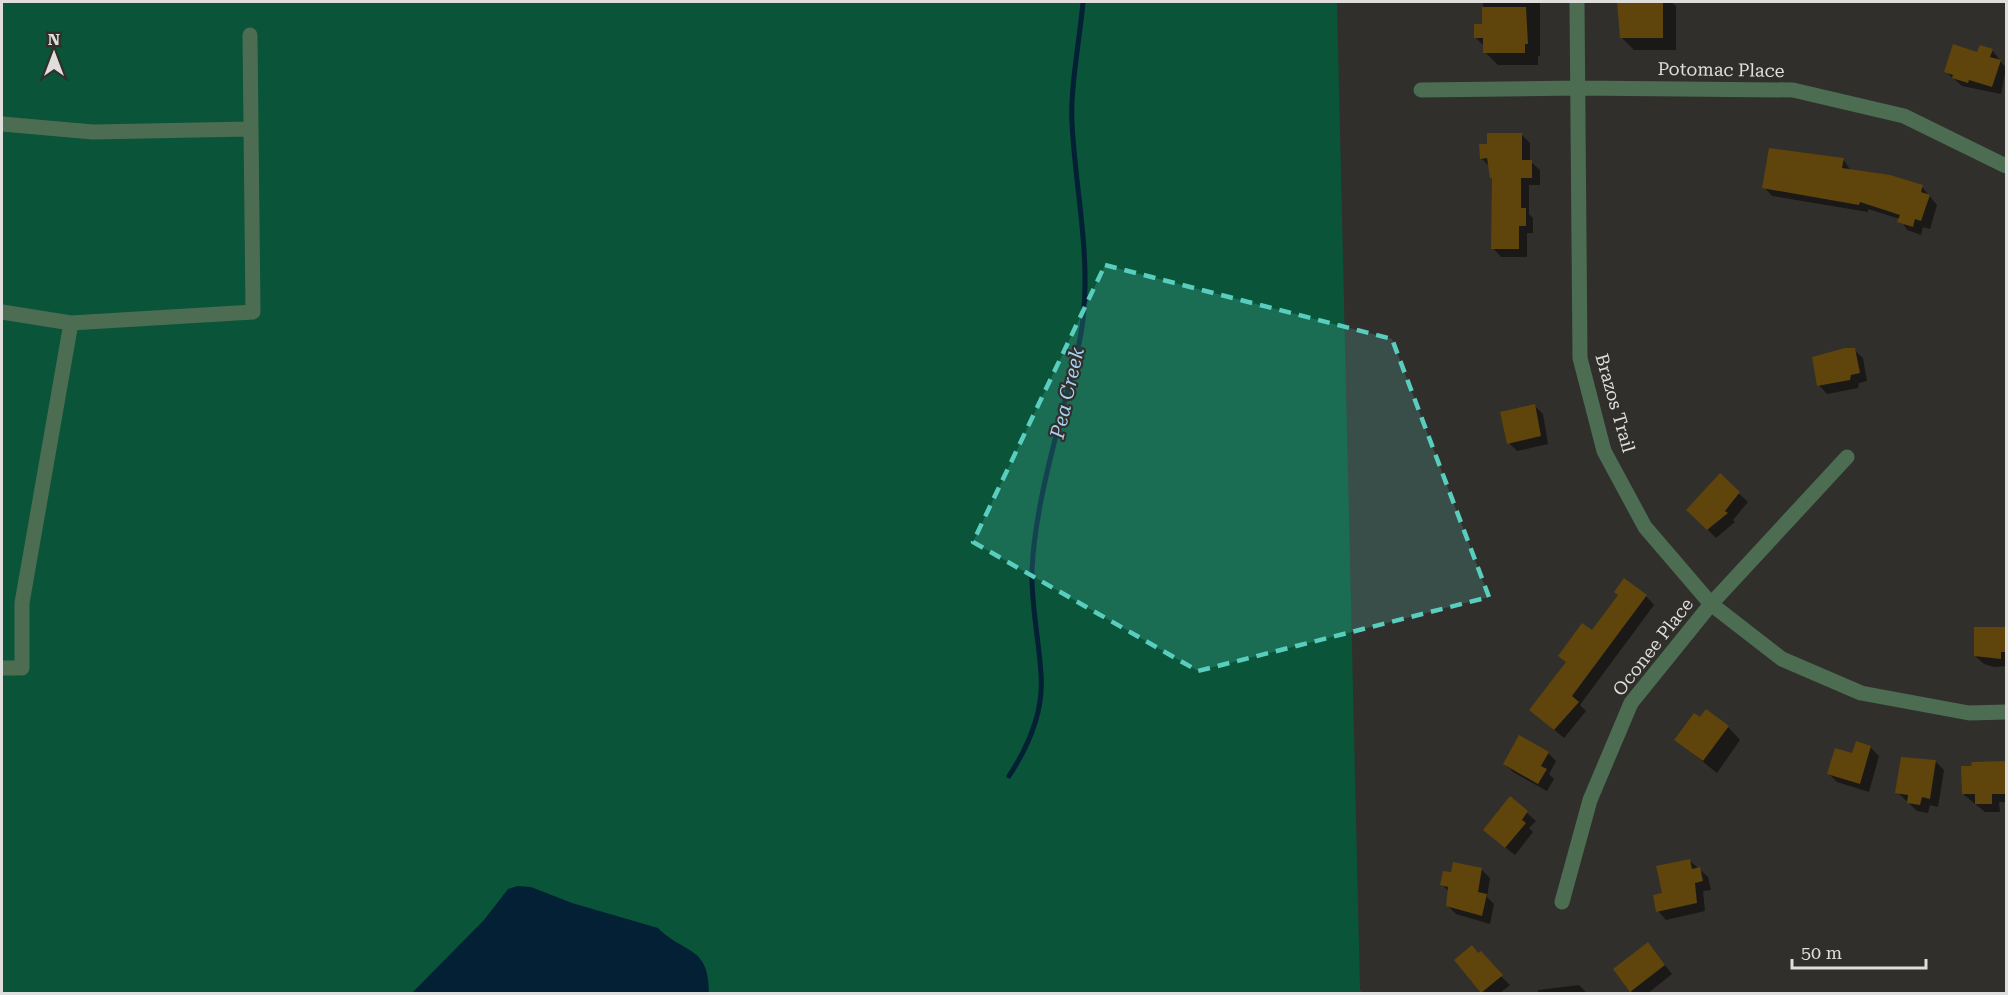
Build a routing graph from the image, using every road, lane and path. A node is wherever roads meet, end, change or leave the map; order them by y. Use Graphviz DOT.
graph roads {
  1 [pos="1578,2"];
  2 [pos="250,35"];
  3 [pos="1578,88"];
  4 [pos="1421,90"];
  5 [pos="2,124"];
  6 [pos="250,129"];
  7 [pos="2007,166"];
  8 [pos="2,312"];
  9 [pos="71,323"];
  10 [pos="1846,457"];
  11 [pos="1711,604"];
  12 [pos="2,668"];
  13 [pos="2007,712"];
  14 [pos="1562,903"];
  1 -- 3 [label="street, Brazos Trail"];
  2 -- 6 [label="street"];
  3 -- 4 [label="street, Potomac Place"];
  3 -- 7 [label="street, Potomac Place"];
  3 -- 11 [label="street, Brazos Trail"];
  5 -- 6 [label="street"];
  6 -- 9 [label="street"];
  8 -- 9 [label="street"];
  9 -- 12 [label="street"];
  10 -- 11 [label="street, Oconee Place"];
  11 -- 13 [label="street, Brazos Trail"];
  11 -- 14 [label="street, Oconee Place"];
}
